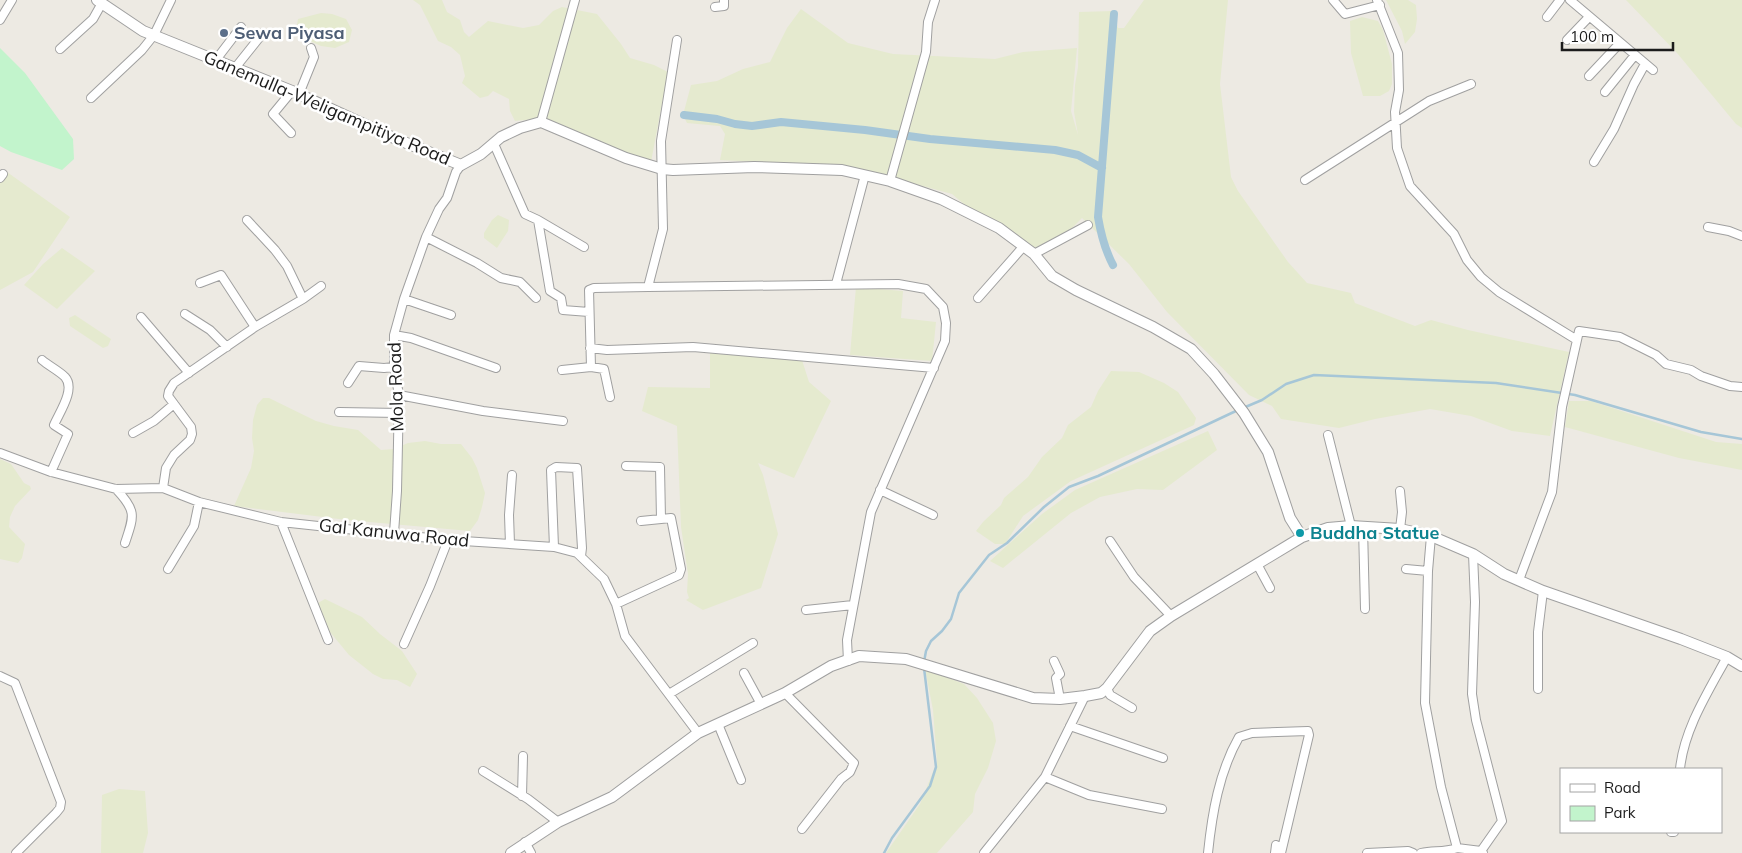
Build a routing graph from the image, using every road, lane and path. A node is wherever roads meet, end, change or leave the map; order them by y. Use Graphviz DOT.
graph roads {
  1 [pos="12,0"];
  2 [pos="171,0"];
  3 [pos="575,0"];
  4 [pos="724,0"];
  5 [pos="935,0"];
  6 [pos="1333,0"];
  7 [pos="1560,0"];
  8 [pos="1570,0"];
  9 [pos="100,2"];
  10 [pos="1378,2"];
  11 [pos="715,7"];
  12 [pos="1547,17"];
  13 [pos="1589,17"];
  14 [pos="0,20"];
  15 [pos="241,27"];
  16 [pos="263,34"];
  17 [pos="154,35"];
  18 [pos="677,40"];
  19 [pos="1567,40"];
  20 [pos="1620,43"];
  21 [pos="311,48"];
  22 [pos="60,49"];
  23 [pos="1635,55"];
  24 [pos="215,61"];
  25 [pos="1646,64"];
  26 [pos="235,68"];
  27 [pos="1653,70"];
  28 [pos="1589,76"];
  29 [pos="1471,84"];
  30 [pos="1605,92"];
  31 [pos="295,93"];
  32 [pos="91,98"];
  33 [pos="1396,121"];
  34 [pos="541,122"];
  35 [pos="291,133"];
  36 [pos="494,144"];
  37 [pos="1594,162"];
  38 [pos="461,165"];
  39 [pos="662,169"];
  40 [pos="864,175"];
  41 [pos="1305,180"];
  42 [pos="890,181"];
  43 [pos="247,220"];
  44 [pos="538,220"];
  45 [pos="1088,225"];
  46 [pos="1708,227"];
  47 [pos="1742,236"];
  48 [pos="426,238"];
  49 [pos="584,247"];
  50 [pos="1023,247"];
  51 [pos="1034,254"];
  52 [pos="200,283"];
  53 [pos="836,284"];
  54 [pos="321,286"];
  55 [pos="648,287"];
  56 [pos="536,298"];
  57 [pos="978,298"];
  58 [pos="303,299"];
  59 [pos="404,299"];
  60 [pos="589,312"];
  61 [pos="185,314"];
  62 [pos="452,315"];
  63 [pos="141,318"];
  64 [pos="255,327"];
  65 [pos="394,334"];
  66 [pos="1577,340"];
  67 [pos="226,347"];
  68 [pos="590,348"];
  69 [pos="42,360"];
  70 [pos="394,367"];
  71 [pos="591,367"];
  72 [pos="496,368"];
  73 [pos="934,368"];
  74 [pos="562,370"];
  75 [pos="189,373"];
  76 [pos="348,383"];
  77 [pos="1742,387"];
  78 [pos="399,395"];
  79 [pos="610,397"];
  80 [pos="174,404"];
  81 [pos="339,412"];
  82 [pos="399,413"];
  83 [pos="563,421"];
  84 [pos="133,433"];
  85 [pos="1328,435"];
  86 [pos="0,454"];
  87 [pos="626,466"];
  88 [pos="51,472"];
  89 [pos="512,476"];
  90 [pos="163,488"];
  91 [pos="116,489"];
  92 [pos="880,490"];
  93 [pos="1400,490"];
  94 [pos="200,502"];
  95 [pos="934,515"];
  96 [pos="661,519"];
  97 [pos="641,521"];
  98 [pos="281,522"];
  99 [pos="1351,526"];
  100 [pos="1363,527"];
  101 [pos="1400,529"];
  102 [pos="394,533"];
  103 [pos="1431,536"];
  104 [pos="1302,537"];
  105 [pos="448,540"];
  106 [pos="1110,541"];
  107 [pos="125,543"];
  108 [pos="510,544"];
  109 [pos="554,547"];
  110 [pos="1473,554"];
  111 [pos="580,556"];
  112 [pos="1257,564"];
  113 [pos="168,569"];
  114 [pos="1406,569"];
  115 [pos="1428,570"];
  116 [pos="1520,580"];
  117 [pos="1270,588"];
  118 [pos="1543,591"];
  119 [pos="616,604"];
  120 [pos="853,605"];
  121 [pos="1365,609"];
  122 [pos="806,610"];
  123 [pos="1172,616"];
  124 [pos="328,640"];
  125 [pos="753,643"];
  126 [pos="404,644"];
  127 [pos="1726,657"];
  128 [pos="848,661"];
  129 [pos="1054,661"];
  130 [pos="1742,666"];
  131 [pos="744,673"];
  132 [pos="0,676"];
  133 [pos="1107,688"];
  134 [pos="1538,689"];
  135 [pos="785,693"];
  136 [pos="669,694"];
  137 [pos="1085,696"];
  138 [pos="1060,698"];
  139 [pos="761,704"];
  140 [pos="1132,708"];
  141 [pos="718,724"];
  142 [pos="1070,726"];
  143 [pos="698,733"];
  144 [pos="523,756"];
  145 [pos="1163,758"];
  146 [pos="1680,768"];
  147 [pos="483,771"];
  148 [pos="1045,777"];
  149 [pos="741,780"];
  150 [pos="522,796"];
  151 [pos="1162,809"];
  152 [pos="558,822"];
  153 [pos="802,829"];
  154 [pos="525,842"];
  155 [pos="1457,848"];
  156 [pos="1282,850"];
  157 [pos="1482,852"];
  158 [pos="16,853"];
  159 [pos="511,853"];
  160 [pos="531,853"];
  161 [pos="984,853"];
  162 [pos="1208,853"];
  163 [pos="1274,853"];
  164 [pos="1367,853"];
  165 [pos="1413,853"];
  166 [pos="1421,853"];
  1 -- 14 [label="street"];
  2 -- 17 [label="street"];
  3 -- 34 [label="street"];
  4 -- 11 [label="street"];
  5 -- 42 [label="street"];
  6 -- 10 [label="street"];
  7 -- 12 [label="street"];
  8 -- 13 [label="street"];
  9 -- 17 [label="street, Ganemulla-Weligampitiya Road"];
  9 -- 22 [label="street"];
  10 -- 33 [label="street"];
  13 -- 19 [label="street"];
  13 -- 20 [label="street"];
  15 -- 24 [label="street"];
  16 -- 26 [label="street"];
  17 -- 24 [label="street, Ganemulla-Weligampitiya Road"];
  17 -- 32 [label="street"];
  18 -- 39 [label="street"];
  20 -- 23 [label="street"];
  20 -- 28 [label="street"];
  21 -- 31 [label="street"];
  23 -- 25 [label="street"];
  23 -- 30 [label="street"];
  24 -- 26 [label="street, Ganemulla-Weligampitiya Road"];
  25 -- 27 [label="street"];
  25 -- 37 [label="street"];
  26 -- 31 [label="street, Ganemulla-Weligampitiya Road"];
  29 -- 33 [label="street"];
  31 -- 35 [label="street"];
  31 -- 38 [label="street, Ganemulla-Weligampitiya Road"];
  33 -- 41 [label="street"];
  33 -- 66 [label="street"];
  34 -- 36 [label="street, Ganemulla-Weligampitiya Road"];
  34 -- 39 [label="street"];
  36 -- 38 [label="street, Ganemulla-Weligampitiya Road"];
  36 -- 44 [label="street"];
  38 -- 48 [label="street, Mola Road"];
  39 -- 40 [label="street"];
  39 -- 55 [label="street"];
  40 -- 42 [label="street"];
  40 -- 53 [label="street"];
  42 -- 50 [label="street"];
  43 -- 58 [label="street"];
  44 -- 49 [label="street"];
  44 -- 60 [label="street"];
  45 -- 51 [label="street"];
  46 -- 47 [label="street"];
  48 -- 56 [label="street"];
  48 -- 59 [label="street, Mola Road"];
  50 -- 51 [label="street"];
  50 -- 57 [label="street"];
  51 -- 104 [label="street"];
  52 -- 64 [label="street"];
  53 -- 55 [label="street"];
  53 -- 73 [label="street"];
  54 -- 58 [label="street"];
  55 -- 60 [label="street"];
  58 -- 64 [label="street"];
  59 -- 62 [label="street"];
  59 -- 65 [label="street, Mola Road"];
  60 -- 68 [label="street"];
  61 -- 67 [label="street"];
  63 -- 75 [label="street"];
  64 -- 67 [label="street"];
  65 -- 70 [label="street, Mola Road"];
  65 -- 72 [label="street"];
  66 -- 77 [label="street"];
  66 -- 116 [label="street"];
  67 -- 75 [label="street"];
  68 -- 71 [label="street"];
  68 -- 73 [label="street"];
  69 -- 88 [label="street"];
  70 -- 76 [label="street"];
  70 -- 78 [label="street, Mola Road"];
  71 -- 74 [label="street"];
  71 -- 79 [label="street"];
  73 -- 92 [label="street"];
  75 -- 80 [label="street"];
  78 -- 82 [label="street, Mola Road"];
  78 -- 83 [label="street"];
  80 -- 84 [label="street"];
  80 -- 90 [label="street"];
  81 -- 82 [label="street"];
  82 -- 102 [label="street, Mola Road"];
  85 -- 99 [label="street"];
  86 -- 88 [label="street, Gal Kanuwa Road"];
  87 -- 96 [label="street"];
  88 -- 91 [label="street, Gal Kanuwa Road"];
  89 -- 108 [label="street"];
  90 -- 91 [label="street, Gal Kanuwa Road"];
  90 -- 94 [label="street, Gal Kanuwa Road"];
  91 -- 107 [label="street"];
  92 -- 95 [label="street"];
  92 -- 120 [label="street"];
  93 -- 101 [label="street"];
  94 -- 98 [label="street, Gal Kanuwa Road"];
  94 -- 113 [label="street"];
  96 -- 97 [label="street"];
  96 -- 119 [label="street"];
  98 -- 102 [label="street, Gal Kanuwa Road"];
  98 -- 124 [label="street"];
  99 -- 100 [label="street"];
  99 -- 104 [label="street"];
  100 -- 101 [label="street"];
  100 -- 121 [label="street"];
  101 -- 103 [label="street"];
  102 -- 105 [label="street, Gal Kanuwa Road"];
  103 -- 110 [label="street"];
  103 -- 115 [label="street"];
  104 -- 112 [label="street"];
  105 -- 108 [label="street, Gal Kanuwa Road"];
  105 -- 126 [label="street"];
  106 -- 123 [label="street"];
  108 -- 109 [label="street, Gal Kanuwa Road"];
  109 -- 111 [label="street, Gal Kanuwa Road"];
  109 -- 111 [label="street"];
  110 -- 116 [label="street"];
  110 -- 157 [label="street"];
  111 -- 119 [label="street, Gal Kanuwa Road"];
  112 -- 117 [label="street"];
  112 -- 123 [label="street"];
  114 -- 115 [label="street"];
  115 -- 155 [label="street"];
  116 -- 118 [label="street"];
  118 -- 127 [label="street"];
  118 -- 134 [label="street"];
  119 -- 136 [label="street, Gal Kanuwa Road"];
  120 -- 122 [label="street"];
  120 -- 128 [label="street"];
  123 -- 133 [label="street"];
  125 -- 136 [label="street"];
  127 -- 130 [label="street"];
  127 -- 146 [label="street"];
  128 -- 135 [label="street"];
  128 -- 138 [label="street"];
  129 -- 138 [label="street"];
  131 -- 139 [label="street"];
  132 -- 158 [label="street"];
  133 -- 137 [label="street"];
  133 -- 140 [label="street"];
  135 -- 139 [label="street"];
  135 -- 153 [label="street"];
  136 -- 143 [label="street, Gal Kanuwa Road"];
  137 -- 138 [label="street"];
  137 -- 142 [label="street"];
  139 -- 141 [label="street"];
  141 -- 143 [label="street"];
  141 -- 149 [label="street"];
  142 -- 145 [label="street"];
  142 -- 148 [label="street"];
  143 -- 152 [label="street"];
  144 -- 150 [label="street"];
  147 -- 150 [label="street"];
  148 -- 151 [label="street"];
  148 -- 161 [label="street"];
  150 -- 152 [label="street"];
  152 -- 154 [label="street"];
  154 -- 159 [label="street"];
  154 -- 160 [label="street"];
  155 -- 157 [label="street"];
  155 -- 166 [label="street"];
  156 -- 162 [label="street"];
  156 -- 163 [label="street"];
  164 -- 165 [label="street"];
}
